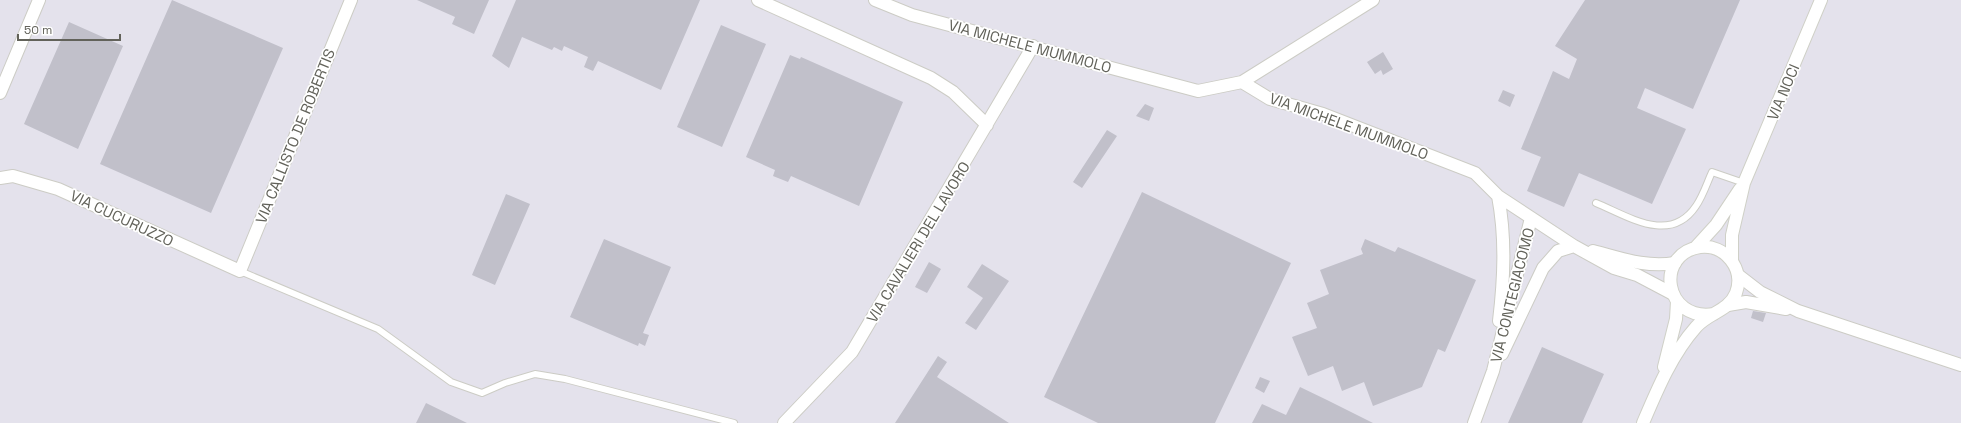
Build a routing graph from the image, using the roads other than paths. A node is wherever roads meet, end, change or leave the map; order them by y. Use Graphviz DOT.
graph roads {
  1 [pos="39,0"];
  2 [pos="351,0"];
  3 [pos="758,0"];
  4 [pos="875,0"];
  5 [pos="1373,0"];
  6 [pos="1821,0"];
  7 [pos="1033,46"];
  8 [pos="1242,82"];
  9 [pos="0,93"];
  10 [pos="987,125"];
  11 [pos="0,178"];
  12 [pos="1744,184"];
  13 [pos="1498,196"];
  14 [pos="1596,202"];
  15 [pos="1531,218"];
  16 [pos="1574,246"];
  17 [pos="1695,248"];
  18 [pos="1732,260"];
  19 [pos="1675,263"];
  20 [pos="240,271"];
  21 [pos="1738,275"];
  22 [pos="1675,298"];
  23 [pos="1728,305"];
  24 [pos="1798,311"];
  25 [pos="1714,314"];
  26 [pos="1961,365"];
  27 [pos="1493,372"];
  28 [pos="1657,392"];
  29 [pos="734,423"];
  30 [pos="784,423"];
  31 [pos="1474,423"];
  32 [pos="1643,423"];
  1 -- 9 [label="street"];
  2 -- 20 [label="street, VIA CALLISTO DE ROBERTIS"];
  3 -- 10 [label="street"];
  4 -- 7 [label="street, VIA MICHELE MUMMOLO"];
  5 -- 8 [label="street"];
  6 -- 12 [label="street, VIA NOCI"];
  7 -- 8 [label="street, VIA MICHELE MUMMOLO"];
  7 -- 10 [label="street, VIA CAVALIERI DEL LAVORO"];
  8 -- 13 [label="street, VIA MICHELE MUMMOLO"];
  10 -- 30 [label="street, VIA CAVALIERI DEL LAVORO"];
  11 -- 20 [label="street, VIA CUCURUZZO"];
  12 -- 14 [label="lane"];
  12 -- 17 [label="street, VIA NOCI"];
  12 -- 18 [label="street, VIA NOCI"];
  13 -- 15 [label="street, VIA MICHELE MUMMOLO"];
  13 -- 27 [label="street, VIA CONTEGIACOMO"];
  15 -- 16 [label="street, VIA MICHELE MUMMOLO"];
  15 -- 27 [label="street, VIA CONTEGIACOMO"];
  16 -- 19 [label="street, VIA MICHELE MUMMOLO"];
  16 -- 22 [label="street, VIA MICHELE MUMMOLO"];
  16 -- 27 [label="street, VIA CONTEGIACOMO"];
  17 -- 18 [label="street"];
  17 -- 19 [label="street"];
  18 -- 21 [label="street"];
  19 -- 22 [label="street"];
  20 -- 29 [label="lane"];
  21 -- 23 [label="street"];
  21 -- 24 [label="street"];
  22 -- 25 [label="street"];
  22 -- 28 [label="street"];
  23 -- 24 [label="street"];
  23 -- 25 [label="street"];
  24 -- 26 [label="street"];
  25 -- 28 [label="street"];
  27 -- 31 [label="street, VIA CONTEGIACOMO"];
  28 -- 32 [label="street"];
}
